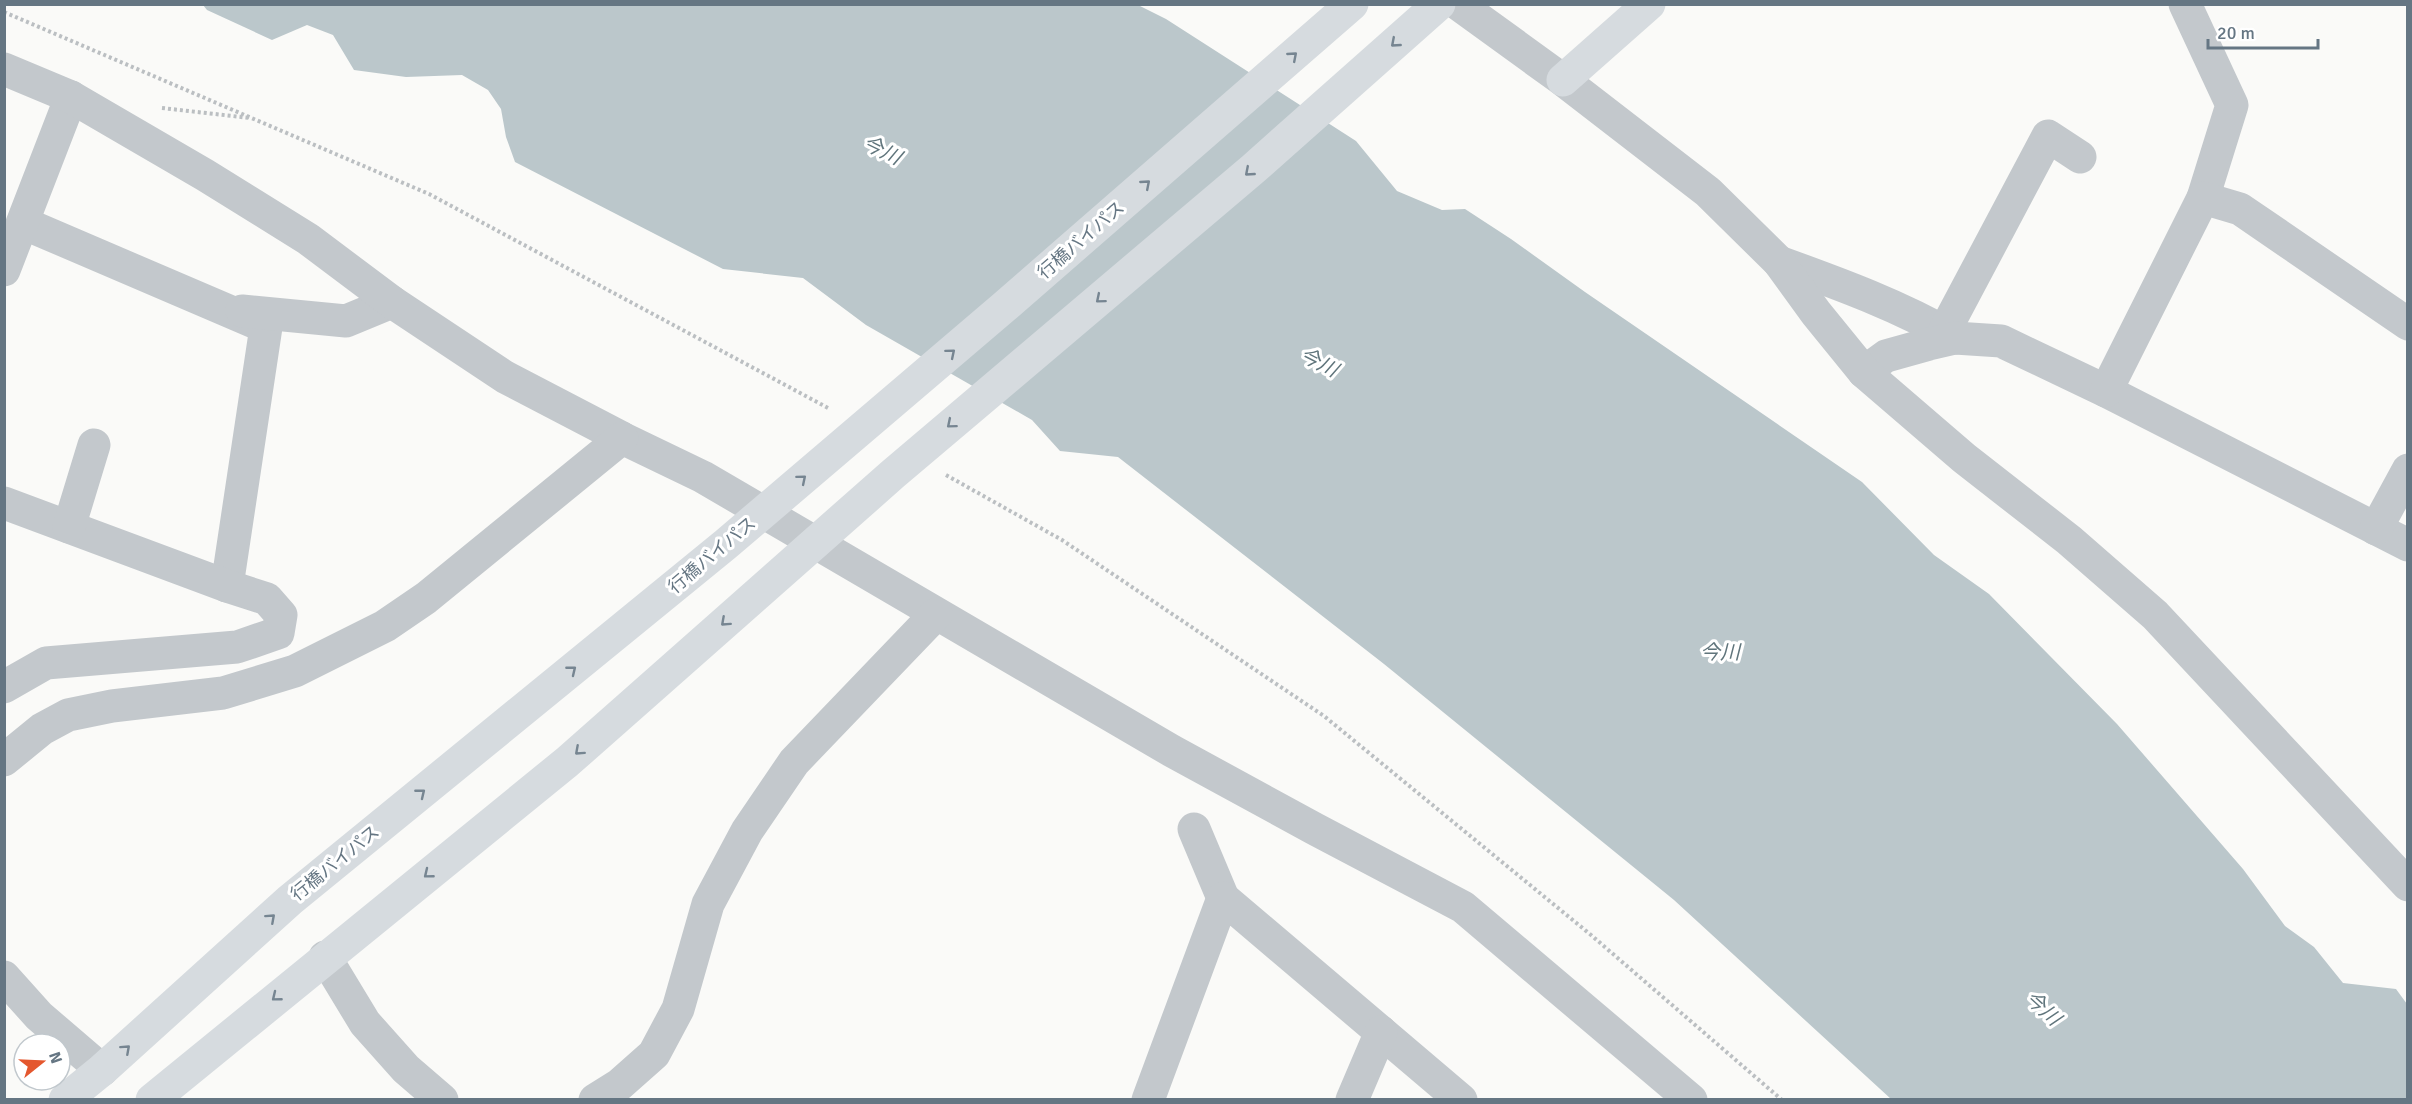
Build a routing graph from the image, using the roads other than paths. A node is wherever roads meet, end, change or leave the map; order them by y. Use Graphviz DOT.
graph roads {
  1 [pos="1352,4"];
  2 [pos="1439,4"];
  3 [pos="1458,4"];
  4 [pos="1649,4"];
  5 [pos="2185,4"];
  6 [pos="4,69"];
  7 [pos="1563,80"];
  8 [pos="71,97"];
  9 [pos="2080,157"];
  10 [pos="2203,198"];
  11 [pos="23,223"];
  12 [pos="1779,262"];
  13 [pos="4,270"];
  14 [pos="392,302"];
  15 [pos="224,310"];
  16 [pos="2408,324"];
  17 [pos="1950,335"];
  18 [pos="1864,372"];
  19 [pos="2106,391"];
  20 [pos="622,438"];
  21 [pos="94,446"];
  22 [pos="2408,470"];
  23 [pos="4,503"];
  24 [pos="69,527"];
  25 [pos="2376,529"];
  26 [pos="2408,545"];
  27 [pos="227,586"];
  28 [pos="936,614"];
  29 [pos="4,687"];
  30 [pos="4,760"];
  31 [pos="1194,829"];
  32 [pos="2408,885"];
  33 [pos="1223,898"];
  34 [pos="325,957"];
  35 [pos="4,977"];
  36 [pos="1381,1032"];
  37 [pos="102,1070"];
  38 [pos="65,1100"];
  39 [pos="152,1100"];
  40 [pos="442,1100"];
  41 [pos="595,1100"];
  42 [pos="1148,1100"];
  43 [pos="1352,1100"];
  44 [pos="1461,1100"];
  45 [pos="1691,1100"];
  37 -- 1 [label="highway, 行橋バイパス, one-way"];
  2 -- 34 [label="highway, one-way"];
  3 -- 7 [label="street"];
  4 -- 7 [label="highway"];
  5 -- 10 [label="street"];
  6 -- 8 [label="street"];
  7 -- 12 [label="street"];
  8 -- 11 [label="street"];
  8 -- 14 [label="street"];
  9 -- 17 [label="street"];
  10 -- 16 [label="street"];
  10 -- 19 [label="street"];
  11 -- 13 [label="street"];
  11 -- 15 [label="street"];
  12 -- 17 [label="street"];
  12 -- 18 [label="street"];
  14 -- 15 [label="street"];
  14 -- 20 [label="street"];
  15 -- 27 [label="street"];
  17 -- 18 [label="street"];
  17 -- 19 [label="street"];
  18 -- 32 [label="street"];
  19 -- 25 [label="street"];
  20 -- 28 [label="street"];
  20 -- 30 [label="street"];
  21 -- 24 [label="street"];
  22 -- 25 [label="street"];
  23 -- 24 [label="street"];
  24 -- 27 [label="street"];
  25 -- 26 [label="street"];
  27 -- 29 [label="street"];
  28 -- 41 [label="street"];
  28 -- 45 [label="street"];
  31 -- 33 [label="street"];
  33 -- 36 [label="street"];
  33 -- 42 [label="street"];
  34 -- 39 [label="highway, one-way"];
  34 -- 40 [label="street"];
  35 -- 37 [label="street"];
  36 -- 43 [label="street"];
  36 -- 44 [label="street"];
  37 -- 38 [label="highway, 行橋バイパス"];
}
